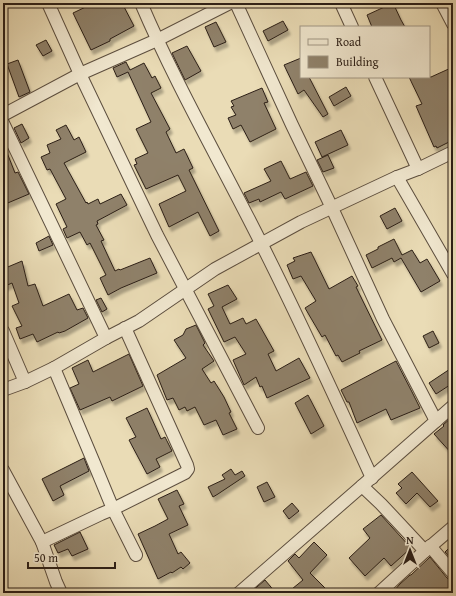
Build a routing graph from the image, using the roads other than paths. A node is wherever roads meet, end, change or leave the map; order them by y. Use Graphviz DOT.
graph roads {
  1 [pos="48,3"];
  2 [pos="141,3"];
  3 [pos="230,3"];
  4 [pos="236,3"];
  5 [pos="341,3"];
  6 [pos="442,3"];
  7 [pos="453,24"];
  8 [pos="352,26"];
  9 [pos="157,40"];
  10 [pos="80,74"];
  11 [pos="375,78"];
  12 [pos="3,115"];
  13 [pos="3,123"];
  14 [pos="453,152"];
  15 [pos="418,169"];
  16 [pos="397,177"];
  17 [pos="332,208"];
  18 [pos="261,244"];
  19 [pos="453,274"];
  20 [pos="186,289"];
  21 [pos="125,328"];
  22 [pos="3,331"];
  23 [pos="106,338"];
  24 [pos="54,368"];
  25 [pos="25,382"];
  26 [pos="3,390"];
  27 [pos="453,406"];
  28 [pos="436,421"];
  29 [pos="258,428"];
  30 [pos="3,470"];
  31 [pos="372,478"];
  32 [pos="362,486"];
  33 [pos="113,509"];
  34 [pos="453,527"];
  35 [pos="42,542"];
  36 [pos="427,548"];
  37 [pos="136,556"];
  38 [pos="453,573"];
  39 [pos="61,593"];
  40 [pos="239,593"];
  41 [pos="379,593"];
  1 -- 10 [label="street"];
  2 -- 9 [label="street"];
  3 -- 9 [label="street"];
  4 -- 17 [label="street"];
  5 -- 8 [label="street"];
  6 -- 7 [label="street"];
  9 -- 10 [label="street"];
  9 -- 18 [label="street"];
  10 -- 12 [label="street"];
  10 -- 20 [label="street"];
  11 -- 15 [label="street"];
  13 -- 23 [label="street"];
  14 -- 15 [label="street"];
  15 -- 16 [label="street"];
  16 -- 17 [label="street"];
  16 -- 19 [label="street"];
  17 -- 18 [label="street"];
  17 -- 28 [label="street"];
  18 -- 20 [label="street"];
  18 -- 31 [label="street"];
  20 -- 21 [label="street"];
  20 -- 29 [label="street"];
  21 -- 23 [label="street"];
  21 -- 33 [label="street"];
  22 -- 25 [label="street"];
  23 -- 24 [label="street"];
  24 -- 25 [label="street"];
  24 -- 33 [label="street"];
  25 -- 26 [label="street"];
  27 -- 28 [label="street"];
  28 -- 31 [label="street"];
  30 -- 35 [label="street"];
  31 -- 32 [label="street"];
  32 -- 36 [label="street"];
  32 -- 40 [label="street"];
  33 -- 35 [label="street"];
  33 -- 37 [label="street"];
  34 -- 36 [label="street"];
  35 -- 39 [label="street"];
  36 -- 38 [label="street"];
  36 -- 41 [label="street"];
}
